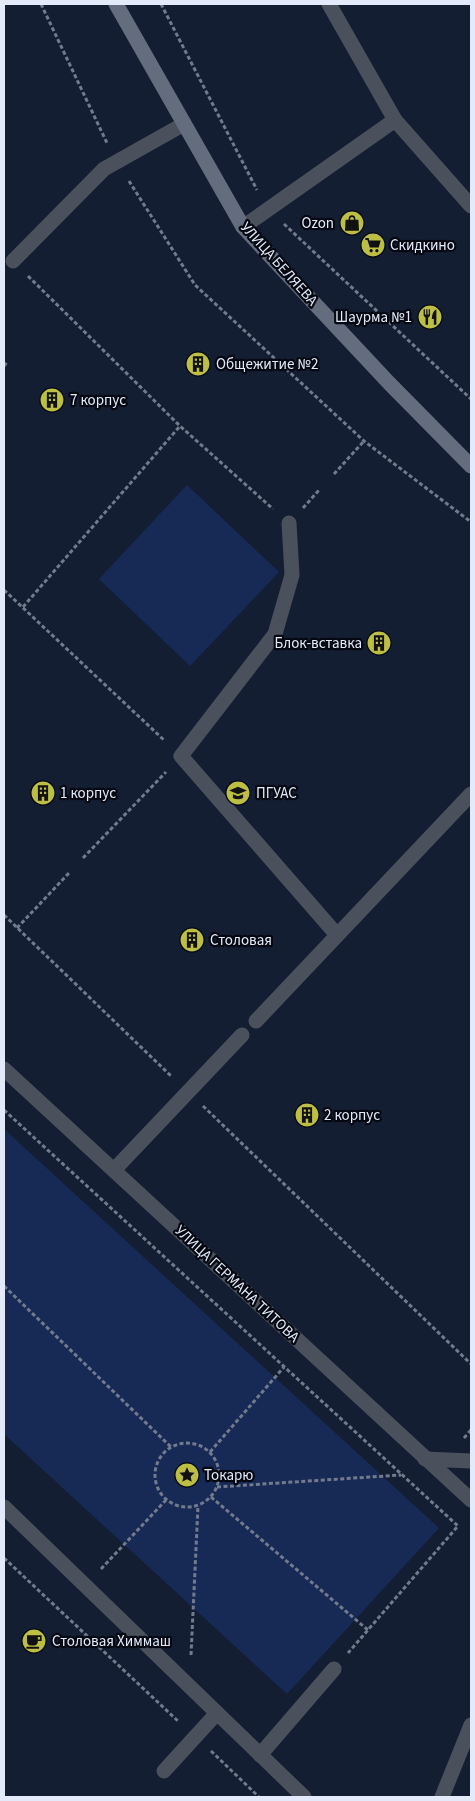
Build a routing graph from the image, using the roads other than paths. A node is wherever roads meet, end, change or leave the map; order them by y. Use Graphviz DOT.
graph roads {
  1 [pos="116,4"];
  2 [pos="329,4"];
  3 [pos="395,120"];
  4 [pos="184,124"];
  5 [pos="471,206"];
  6 [pos="243,227"];
  7 [pos="13,260"];
  8 [pos="471,466"];
  9 [pos="289,523"];
  10 [pos="471,794"];
  11 [pos="337,935"];
  12 [pos="256,1021"];
  13 [pos="242,1035"];
  14 [pos="4,1069"];
  15 [pos="114,1170"];
  16 [pos="426,1459"];
  17 [pos="471,1461"];
  18 [pos="471,1500"];
  19 [pos="4,1507"];
  20 [pos="334,1669"];
  21 [pos="217,1713"];
  22 [pos="471,1725"];
  23 [pos="260,1754"];
  24 [pos="164,1771"];
  25 [pos="304,1797"];
  26 [pos="442,1797"];
  1 -- 4 [label="main road, УЛИЦА БЕЛЯЕВА"];
  2 -- 3 [label="street"];
  3 -- 5 [label="street"];
  3 -- 6 [label="street"];
  4 -- 6 [label="main road, УЛИЦА БЕЛЯЕВА"];
  4 -- 7 [label="street"];
  6 -- 8 [label="main road, УЛИЦА БЕЛЯЕВА"];
  9 -- 11 [label="street"];
  10 -- 11 [label="street"];
  11 -- 12 [label="street"];
  13 -- 15 [label="street"];
  14 -- 15 [label="street, УЛИЦА ГЕРМАНА ТИТОВА"];
  15 -- 16 [label="street, УЛИЦА ГЕРМАНА ТИТОВА"];
  16 -- 17 [label="street"];
  16 -- 18 [label="street, УЛИЦА ГЕРМАНА ТИТОВА"];
  19 -- 21 [label="street"];
  20 -- 23 [label="street"];
  21 -- 23 [label="street"];
  21 -- 24 [label="street"];
  22 -- 26 [label="street"];
  23 -- 25 [label="street"];
}
